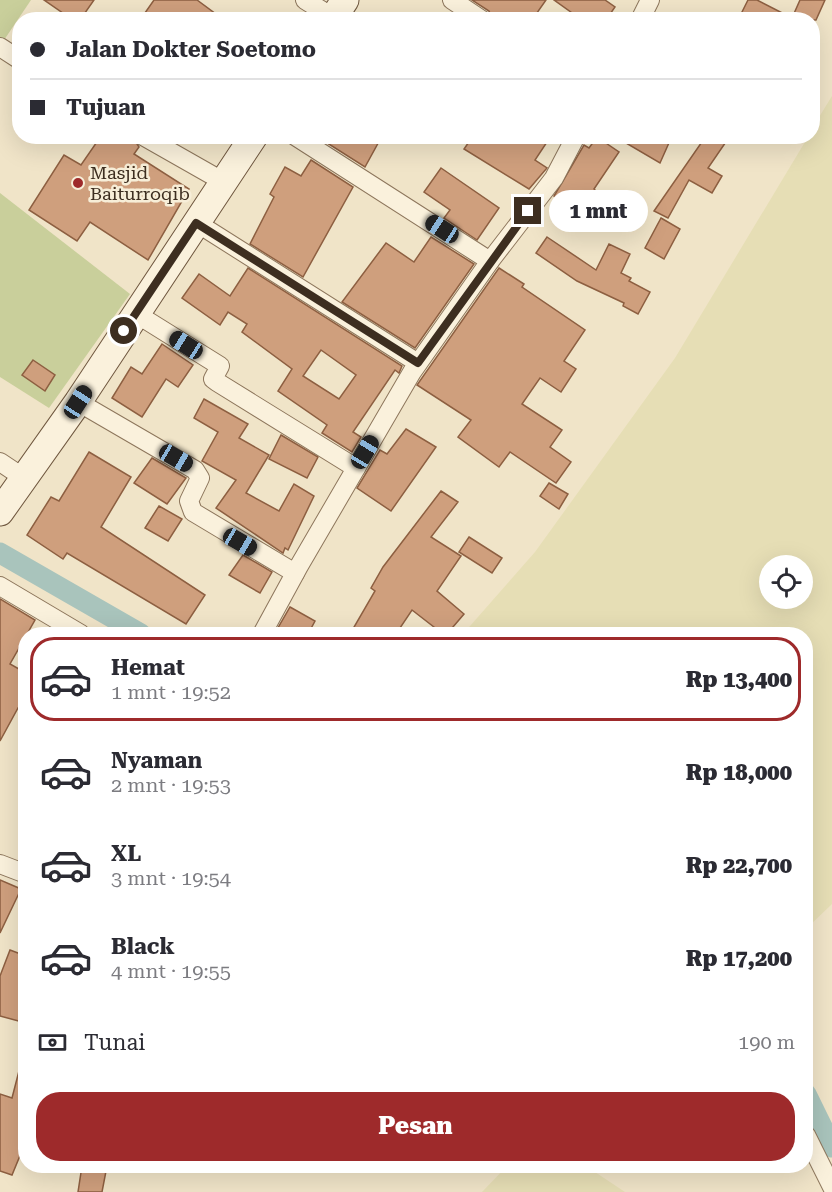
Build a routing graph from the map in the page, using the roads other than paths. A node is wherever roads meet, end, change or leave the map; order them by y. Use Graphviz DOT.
graph roads {
  1 [pos="305,0"];
  2 [pos="452,0"];
  3 [pos="337,12"];
  4 [pos="470,12"];
  5 [pos="157,144"];
  6 [pos="249,144"];
  7 [pos="307,144"];
  8 [pos="572,144"];
  9 [pos="224,182"];
  10 [pos="196,223"];
  11 [pos="490,261"];
  12 [pos="135,313"];
  13 [pos="418,363"];
  14 [pos="78,402"];
  15 [pos="0,462"];
  16 [pos="356,468"];
  17 [pos="24,478"];
  18 [pos="3,508"];
  19 [pos="294,573"];
  20 [pos="0,586"];
  21 [pos="69,627"];
  22 [pos="266,627"];
  23 [pos="0,864"];
  24 [pos="18,871"];
  25 [pos="813,1149"];
  26 [pos="832,1187"];
  1 -- 3 [label="street"];
  2 -- 4 [label="street"];
  5 -- 9 [label="street"];
  6 -- 9 [label="street"];
  7 -- 11 [label="street"];
  8 -- 11 [label="street"];
  9 -- 10 [label="street"];
  10 -- 12 [label="street"];
  10 -- 13 [label="street"];
  11 -- 13 [label="street"];
  12 -- 14 [label="street"];
  12 -- 16 [label="street"];
  13 -- 16 [label="street"];
  14 -- 17 [label="street"];
  14 -- 19 [label="street"];
  15 -- 17 [label="street"];
  16 -- 19 [label="street"];
  17 -- 18 [label="street"];
  19 -- 22 [label="street"];
  20 -- 21 [label="street"];
  23 -- 24 [label="street"];
  25 -- 26 [label="street"];
}
